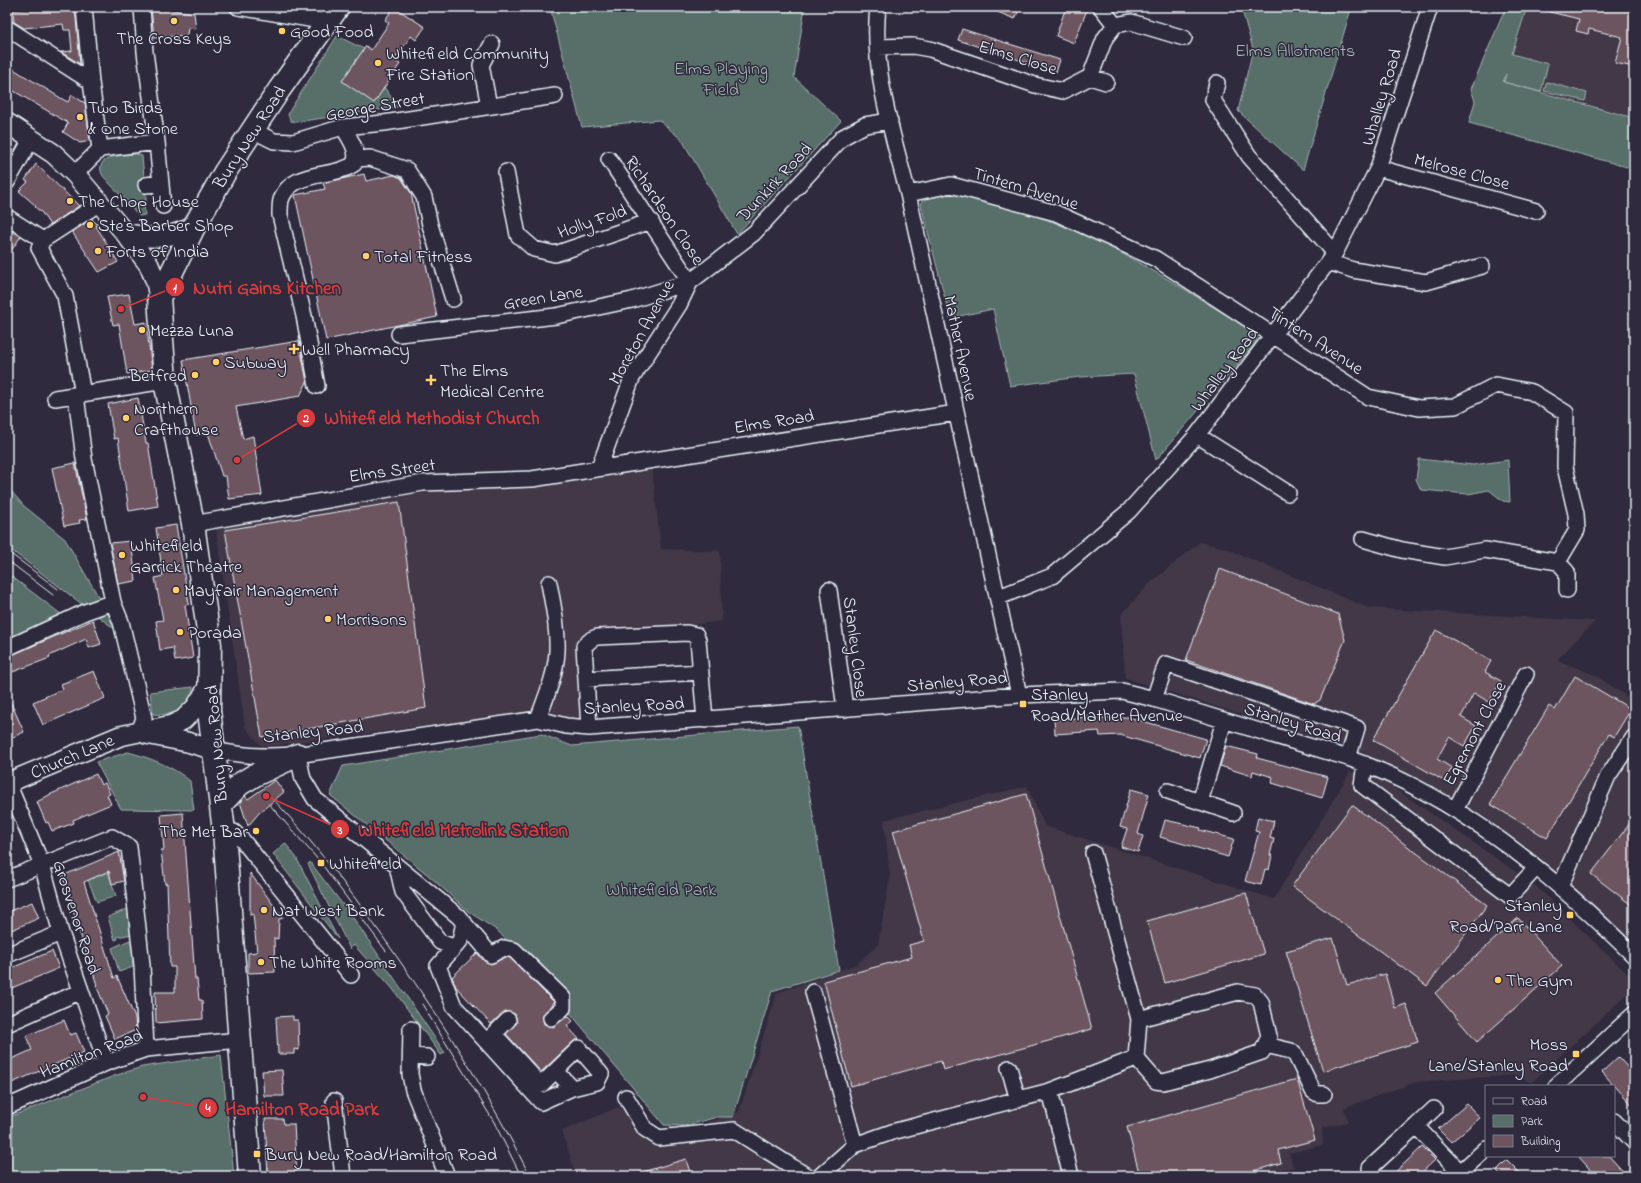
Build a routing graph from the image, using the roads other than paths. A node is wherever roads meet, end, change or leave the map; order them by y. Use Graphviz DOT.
graph roads {
  1 [pos="84,7"];
  2 [pos="142,7"];
  3 [pos="238,7"];
  4 [pos="878,7"];
  5 [pos="1100,7"];
  6 [pos="1430,7"];
  7 [pos="332,14"];
  8 [pos="1115,25"];
  9 [pos="7,28"];
  10 [pos="1184,38"];
  11 [pos="492,44"];
  12 [pos="877,47"];
  13 [pos="1090,77"];
  14 [pos="91,82"];
  15 [pos="1106,82"];
  16 [pos="1217,83"];
  17 [pos="555,96"];
  18 [pos="489,106"];
  19 [pos="890,120"];
  20 [pos="7,123"];
  21 [pos="343,127"];
  22 [pos="252,130"];
  23 [pos="32,138"];
  24 [pos="157,142"];
  25 [pos="100,149"];
  26 [pos="356,159"];
  27 [pos="609,159"];
  28 [pos="1378,168"];
  29 [pos="506,172"];
  30 [pos="76,174"];
  31 [pos="7,182"];
  32 [pos="161,183"];
  33 [pos="146,185"];
  34 [pos="908,194"];
  35 [pos="100,203"];
  36 [pos="163,206"];
  37 [pos="1536,211"];
  38 [pos="7,217"];
  39 [pos="651,221"];
  40 [pos="194,227"];
  41 [pos="125,233"];
  42 [pos="43,240"];
  43 [pos="1331,258"];
  44 [pos="1482,266"];
  45 [pos="690,282"];
  46 [pos="159,298"];
  47 [pos="453,299"];
  48 [pos="399,334"];
  49 [pos="1274,335"];
  50 [pos="165,381"];
  51 [pos="317,386"];
  52 [pos="80,394"];
  53 [pos="55,398"];
  54 [pos="956,413"];
  55 [pos="1197,435"];
  56 [pos="598,468"];
  57 [pos="1288,492"];
  58 [pos="193,524"];
  59 [pos="1363,539"];
  60 [pos="1558,562"];
  61 [pos="549,583"];
  62 [pos="829,590"];
  63 [pos="1567,590"];
  64 [pos="999,597"];
  65 [pos="113,602"];
  66 [pos="7,648"];
  67 [pos="701,672"];
  68 [pos="1526,674"];
  69 [pos="586,679"];
  70 [pos="210,684"];
  71 [pos="1019,695"];
  72 [pos="1154,698"];
  73 [pos="845,709"];
  74 [pos="538,719"];
  75 [pos="705,720"];
  76 [pos="1224,721"];
  77 [pos="589,728"];
  78 [pos="139,732"];
  79 [pos="1634,737"];
  80 [pos="214,750"];
  81 [pos="298,755"];
  82 [pos="1348,758"];
  83 [pos="1365,764"];
  84 [pos="7,783"];
  85 [pos="1168,791"];
  86 [pos="1200,802"];
  87 [pos="221,804"];
  88 [pos="1455,810"];
  89 [pos="1233,813"];
  90 [pos="224,831"];
  91 [pos="1093,854"];
  92 [pos="42,865"];
  93 [pos="397,866"];
  94 [pos="1536,868"];
  95 [pos="7,879"];
  96 [pos="1560,887"];
  97 [pos="464,922"];
  98 [pos="61,933"];
  99 [pos="453,948"];
  100 [pos="7,955"];
  101 [pos="1634,956"];
  102 [pos="350,975"];
  103 [pos="81,991"];
  104 [pos="813,992"];
  105 [pos="1634,1014"];
  106 [pos="551,1018"];
  107 [pos="1139,1019"];
  108 [pos="508,1020"];
  109 [pos="7,1024"];
  110 [pos="411,1029"];
  111 [pos="239,1040"];
  112 [pos="1266,1045"];
  113 [pos="146,1049"];
  114 [pos="411,1056"];
  115 [pos="427,1057"];
  116 [pos="1136,1058"];
  117 [pos="106,1063"];
  118 [pos="1009,1068"];
  119 [pos="560,1076"];
  120 [pos="1557,1085"];
  121 [pos="572,1088"];
  122 [pos="1050,1091"];
  123 [pos="1324,1094"];
  124 [pos="626,1097"];
  125 [pos="334,1100"];
  126 [pos="1018,1100"];
  127 [pos="7,1107"];
  128 [pos="1434,1109"];
  129 [pos="1615,1122"];
  130 [pos="1416,1126"];
  131 [pos="1634,1142"];
  132 [pos="854,1145"];
  133 [pos="1485,1150"];
  134 [pos="1370,1168"];
  135 [pos="822,1175"];
  136 [pos="1460,1175"];
  137 [pos="250,1176"];
  138 [pos="343,1176"];
  139 [pos="448,1176"];
  140 [pos="806,1176"];
  141 [pos="1071,1176"];
  1 -- 14 [label="street"];
  2 -- 24 [label="street"];
  3 -- 7 [label="street"];
  4 -- 12 [label="street, Mather Avenue"];
  5 -- 8 [label="street"];
  6 -- 28 [label="street, Whalley Road"];
  7 -- 22 [label="highway, Bury New Road"];
  8 -- 10 [label="street"];
  8 -- 13 [label="street"];
  9 -- 14 [label="street"];
  11 -- 18 [label="street"];
  12 -- 13 [label="street, Elms Close"];
  12 -- 19 [label="street, Mather Avenue"];
  13 -- 15 [label="street"];
  14 -- 25 [label="street"];
  16 -- 43 [label="street"];
  17 -- 18 [label="street, George Street"];
  18 -- 21 [label="street, George Street"];
  19 -- 34 [label="street, Mather Avenue"];
  19 -- 45 [label="street, Dunkirk Road"];
  20 -- 23 [label="main road"];
  21 -- 22 [label="street, George Street"];
  21 -- 26 [label="street"];
  22 -- 40 [label="highway, Bury New Road"];
  23 -- 30 [label="main road"];
  23 -- 31 [label="street"];
  24 -- 25 [label="street"];
  24 -- 32 [label="street"];
  25 -- 30 [label="street"];
  26 -- 47 [label="street"];
  26 -- 51 [label="street"];
  27 -- 39 [label="street, Richardson Close"];
  28 -- 37 [label="street, Melrose Close"];
  28 -- 43 [label="street, Whalley Road"];
  29 -- 39 [label="street, Holly Fold"];
  30 -- 35 [label="main road"];
  32 -- 33 [label="street"];
  32 -- 36 [label="street"];
  34 -- 49 [label="street, Tintern Avenue"];
  34 -- 54 [label="street, Mather Avenue"];
  35 -- 41 [label="main road"];
  35 -- 42 [label="street"];
  38 -- 42 [label="street"];
  39 -- 45 [label="street, Richardson Close"];
  40 -- 41 [label="main road"];
  40 -- 46 [label="highway, Bury New Road"];
  41 -- 46 [label="main road"];
  42 -- 52 [label="street"];
  43 -- 44 [label="street"];
  43 -- 49 [label="street, Whalley Road"];
  45 -- 48 [label="street, Green Lane"];
  45 -- 56 [label="street, Moreton Avenue"];
  46 -- 50 [label="highway, Bury New Road"];
  49 -- 55 [label="street, Whalley Road"];
  49 -- 60 [label="street, Tintern Avenue"];
  50 -- 52 [label="street"];
  50 -- 58 [label="highway, Bury New Road"];
  52 -- 53 [label="street"];
  52 -- 65 [label="street"];
  54 -- 56 [label="street, Elms Road"];
  54 -- 64 [label="street, Mather Avenue"];
  55 -- 57 [label="street"];
  55 -- 64 [label="street, Whalley Road"];
  56 -- 58 [label="street, Elms Street"];
  58 -- 70 [label="highway, Bury New Road"];
  59 -- 60 [label="street"];
  60 -- 63 [label="street"];
  61 -- 74 [label="street"];
  62 -- 73 [label="street, Stanley Close"];
  64 -- 71 [label="street, Mather Avenue"];
  65 -- 66 [label="street"];
  65 -- 78 [label="street"];
  67 -- 69 [label="street"];
  67 -- 69 [label="street"];
  67 -- 75 [label="street"];
  68 -- 88 [label="street, Egremont Close"];
  69 -- 77 [label="street"];
  70 -- 78 [label="main road, Church Lane"];
  70 -- 80 [label="highway, Bury New Road"];
  71 -- 72 [label="street, Stanley Road"];
  71 -- 73 [label="street, Stanley Road"];
  72 -- 76 [label="street, Stanley Road"];
  72 -- 82 [label="street"];
  73 -- 75 [label="street, Stanley Road"];
  74 -- 77 [label="street, Stanley Road"];
  74 -- 81 [label="street, Stanley Road"];
  75 -- 77 [label="street, Stanley Road"];
  76 -- 82 [label="street, Stanley Road"];
  76 -- 86 [label="street"];
  78 -- 80 [label="main road, Church Lane"];
  78 -- 84 [label="main road, Church Lane"];
  79 -- 96 [label="street"];
  80 -- 81 [label="street, Stanley Road"];
  80 -- 87 [label="highway, Bury New Road"];
  81 -- 87 [label="highway"];
  81 -- 93 [label="street"];
  82 -- 83 [label="street, Stanley Road"];
  83 -- 88 [label="street, Stanley Road"];
  83 -- 94 [label="street"];
  84 -- 92 [label="street, Grosvenor Road"];
  85 -- 86 [label="street"];
  86 -- 89 [label="street"];
  87 -- 90 [label="highway, Bury New Road"];
  88 -- 94 [label="street, Stanley Road"];
  90 -- 102 [label="street"];
  90 -- 111 [label="highway, Bury New Road"];
  91 -- 107 [label="street"];
  92 -- 95 [label="street"];
  92 -- 98 [label="street, Grosvenor Road"];
  92 -- 113 [label="street"];
  93 -- 97 [label="street"];
  93 -- 99 [label="street"];
  94 -- 96 [label="street, Stanley Road"];
  96 -- 101 [label="street, Stanley Road"];
  97 -- 99 [label="street"];
  97 -- 106 [label="street"];
  98 -- 100 [label="street"];
  98 -- 103 [label="street, Grosvenor Road"];
  99 -- 121 [label="street"];
  103 -- 109 [label="street"];
  103 -- 117 [label="street, Grosvenor Road"];
  104 -- 132 [label="street"];
  105 -- 120 [label="street"];
  107 -- 112 [label="street"];
  107 -- 116 [label="street"];
  108 -- 121 [label="street"];
  110 -- 114 [label="street"];
  111 -- 113 [label="street, Hamilton Road"];
  111 -- 137 [label="highway, Bury New Road"];
  112 -- 116 [label="street"];
  112 -- 123 [label="street"];
  113 -- 117 [label="street, Hamilton Road"];
  114 -- 115 [label="street"];
  114 -- 139 [label="street"];
  116 -- 122 [label="street"];
  117 -- 127 [label="street, Hamilton Road"];
  118 -- 126 [label="street"];
  119 -- 121 [label="street"];
  122 -- 126 [label="street"];
  122 -- 141 [label="street"];
  124 -- 140 [label="street"];
  125 -- 138 [label="street"];
  126 -- 132 [label="street"];
  128 -- 130 [label="street"];
  129 -- 131 [label="street"];
  130 -- 134 [label="street"];
  130 -- 136 [label="street"];
  132 -- 135 [label="street"];
  133 -- 136 [label="street"];
}
